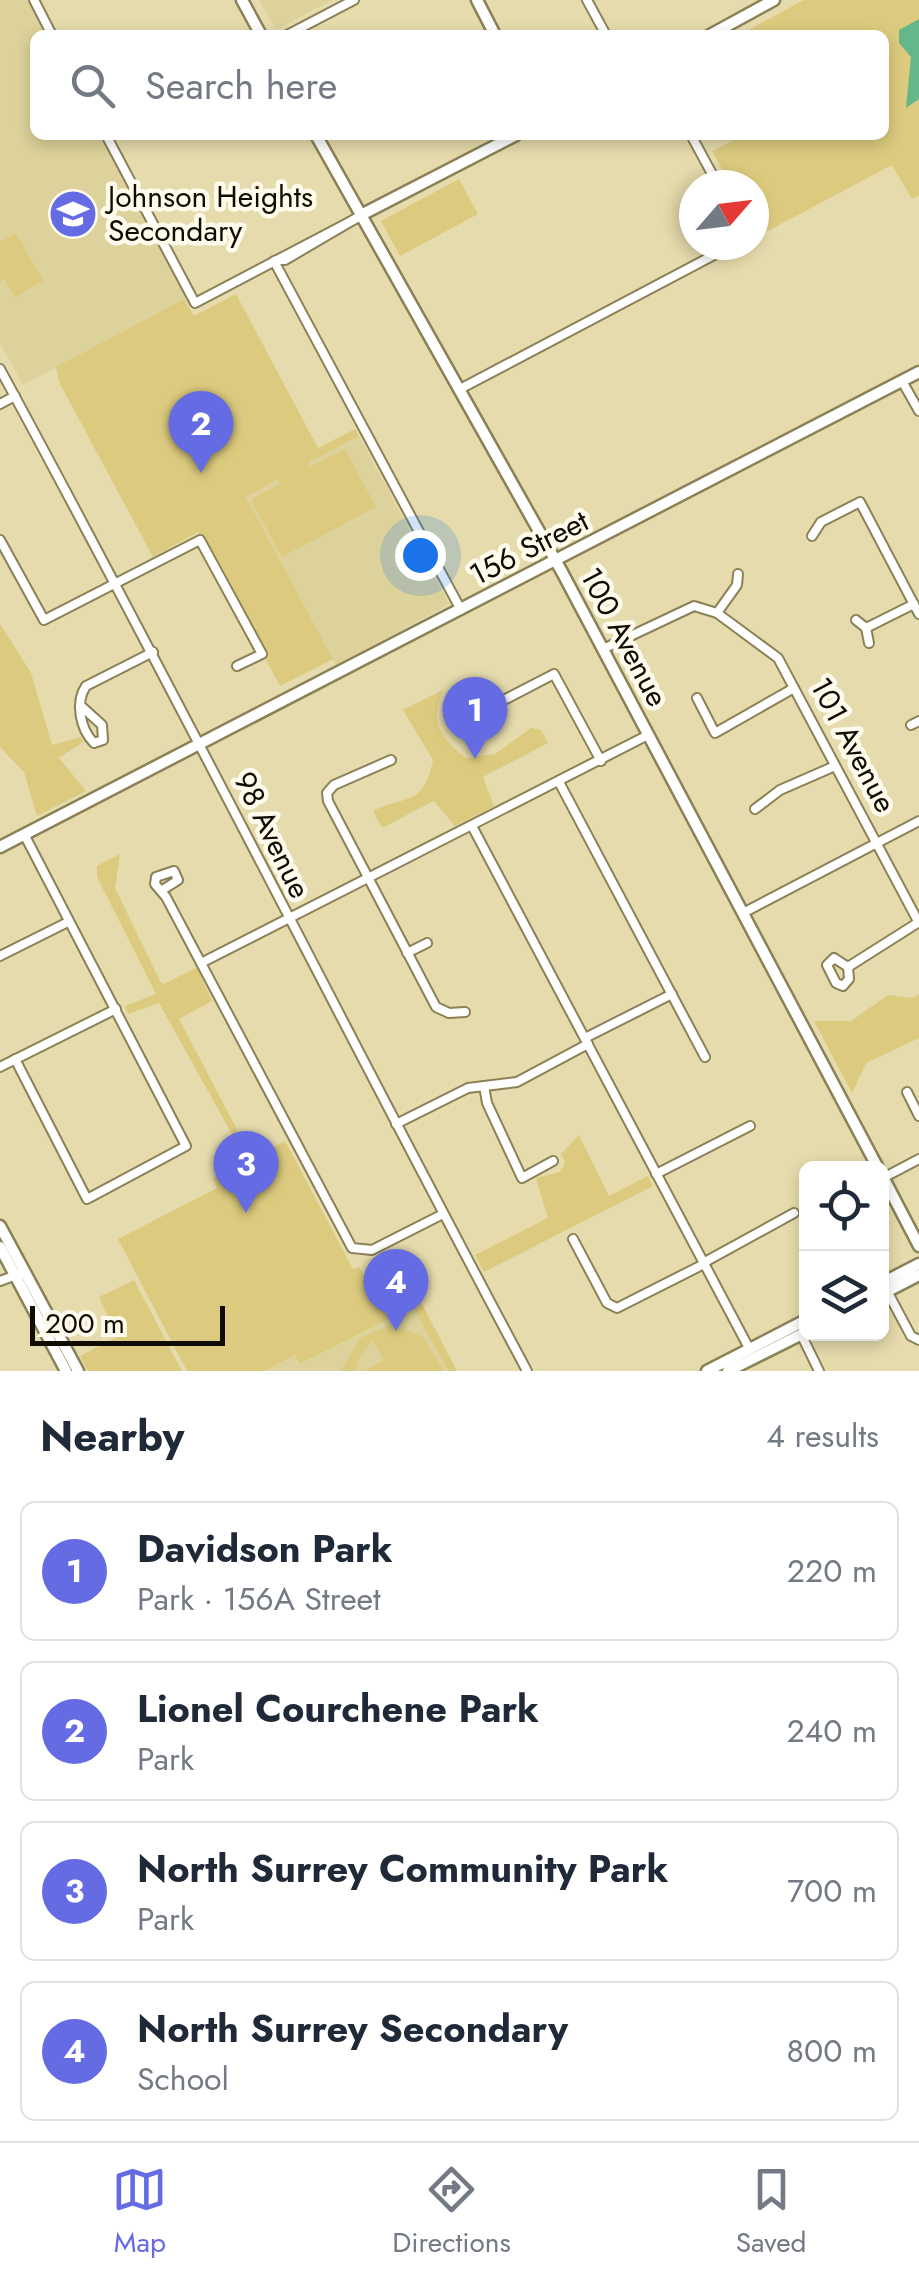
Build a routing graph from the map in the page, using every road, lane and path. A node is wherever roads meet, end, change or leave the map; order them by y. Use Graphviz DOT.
graph roads {
  1 [pos="34,0"];
  2 [pos="242,0"];
  3 [pos="354,0"];
  4 [pos="477,0"];
  5 [pos="587,0"];
  6 [pos="774,0"];
  7 [pos="49,30"];
  8 [pos="259,30"];
  9 [pos="297,30"];
  10 [pos="493,30"];
  11 [pos="603,30"];
  12 [pos="719,30"];
  13 [pos="109,140"];
  14 [pos="319,140"];
  15 [pos="506,140"];
  16 [pos="694,140"];
  17 [pos="710,170"];
  18 [pos="359,217"];
  19 [pos="275,260"];
  20 [pos="705,260"];
  21 [pos="0,368"];
  22 [pos="919,372"];
  23 [pos="902,380"];
  24 [pos="460,389"];
  25 [pos="15,396"];
  26 [pos="0,404"];
  27 [pos="919,411"];
  28 [pos="619,514"];
  29 [pos="626,526"];
  30 [pos="812,536"];
  31 [pos="0,540"];
  32 [pos="3,550"];
  33 [pos="556,562"];
  34 [pos="738,574"];
  35 [pos="116,585"];
  36 [pos="914,604"];
  37 [pos="460,610"];
  38 [pos="717,613"];
  39 [pos="919,614"];
  40 [pos="856,620"];
  41 [pos="866,628"];
  42 [pos="868,643"];
  43 [pos="603,649"];
  44 [pos="153,652"];
  45 [pos="237,666"];
  46 [pos="794,688"];
  47 [pos="696,698"];
  48 [pos="81,706"];
  49 [pos="475,715"];
  50 [pos="648,735"];
  51 [pos="202,742"];
  52 [pos="391,760"];
  53 [pos="601,761"];
  54 [pos="835,766"];
  55 [pos="560,782"];
  56 [pos="755,810"];
  57 [pos="919,821"];
  58 [pos="472,826"];
  59 [pos="24,834"];
  60 [pos="877,844"];
  61 [pos="0,847"];
  62 [pos="369,878"];
  63 [pos="161,890"];
  64 [pos="743,913"];
  65 [pos="288,919"];
  66 [pos="68,922"];
  67 [pos="919,922"];
  68 [pos="427,943"];
  69 [pos="408,953"];
  70 [pos="0,956"];
  71 [pos="201,963"];
  72 [pos="848,966"];
  73 [pos="672,994"];
  74 [pos="116,1009"];
  75 [pos="465,1012"];
  76 [pos="587,1041"];
  77 [pos="705,1056"];
  78 [pos="16,1059"];
  79 [pos="0,1067"];
  80 [pos="484,1086"];
  81 [pos="906,1092"];
  82 [pos="919,1116"];
  83 [pos="396,1124"];
  84 [pos="750,1126"];
  85 [pos="919,1159"];
  86 [pos="553,1161"];
  87 [pos="874,1161"];
  88 [pos="889,1171"];
  89 [pos="656,1174"];
  90 [pos="889,1189"];
  91 [pos="794,1213"];
  92 [pos="443,1214"];
  93 [pos="0,1226"];
  94 [pos="574,1239"];
  95 [pos="919,1246"];
  96 [pos="0,1248"];
  97 [pos="704,1264"];
  98 [pos="919,1264"];
  99 [pos="20,1274"];
  100 [pos="919,1275"];
  101 [pos="0,1281"];
  102 [pos="889,1285"];
  103 [pos="889,1287"];
  104 [pos="889,1299"];
  105 [pos="501,1322"];
  106 [pos="799,1324"];
  107 [pos="488,1329"];
  108 [pos="799,1335"];
  109 [pos="919,1340"];
  110 [pos="807,1341"];
  111 [pos="752,1354"];
  112 [pos="66,1371"];
  113 [pos="78,1371"];
  114 [pos="526,1371"];
  115 [pos="707,1371"];
  116 [pos="728,1371"];
  117 [pos="819,1371"];
  1 -- 7 [label="street"];
  2 -- 8 [label="main road"];
  3 -- 9 [label="street"];
  4 -- 10 [label="main road"];
  5 -- 11 [label="street"];
  6 -- 12 [label="main road"];
  13 -- 19 [label="street"];
  14 -- 18 [label="main road, 100 Avenue"];
  15 -- 18 [label="main road"];
  16 -- 17 [label="street"];
  18 -- 19 [label="street"];
  18 -- 24 [label="main road, 100 Avenue"];
  19 -- 37 [label="street"];
  20 -- 24 [label="street"];
  21 -- 25 [label="street, 98 Avenue"];
  22 -- 23 [label="main road, 156 Street"];
  23 -- 27 [label="street"];
  23 -- 29 [label="main road, 156 Street"];
  24 -- 33 [label="main road, 100 Avenue"];
  25 -- 26 [label="street"];
  25 -- 35 [label="street, 98 Avenue"];
  28 -- 29 [label="street"];
  29 -- 33 [label="main road, 156 Street"];
  30 -- 36 [label="street"];
  31 -- 32 [label="street"];
  32 -- 35 [label="street"];
  33 -- 37 [label="main road, 156 Street"];
  33 -- 43 [label="main road, 100 Avenue"];
  34 -- 38 [label="street"];
  35 -- 44 [label="street, 98 Avenue"];
  35 -- 45 [label="street"];
  36 -- 39 [label="street"];
  36 -- 41 [label="street"];
  37 -- 51 [label="main road, 156 Street"];
  38 -- 43 [label="street"];
  38 -- 46 [label="street, 101 Avenue"];
  40 -- 41 [label="street"];
  41 -- 42 [label="street"];
  43 -- 50 [label="main road, 100 Avenue"];
  44 -- 48 [label="street"];
  44 -- 51 [label="street, 98 Avenue"];
  46 -- 47 [label="street"];
  46 -- 54 [label="street, 101 Avenue"];
  48 -- 48 [label="street"];
  49 -- 53 [label="street"];
  50 -- 53 [label="street"];
  50 -- 64 [label="main road, 100 Avenue"];
  51 -- 59 [label="main road, 156 Street"];
  51 -- 65 [label="street, 98 Avenue"];
  52 -- 62 [label="street"];
  53 -- 55 [label="street"];
  54 -- 56 [label="street"];
  54 -- 60 [label="street, 101 Avenue"];
  55 -- 58 [label="street"];
  55 -- 73 [label="street"];
  57 -- 60 [label="street"];
  58 -- 62 [label="street"];
  58 -- 76 [label="street"];
  59 -- 61 [label="main road, 156 Street"];
  59 -- 66 [label="street"];
  60 -- 64 [label="street"];
  60 -- 67 [label="street, 101 Avenue"];
  62 -- 65 [label="street"];
  62 -- 69 [label="street"];
  63 -- 71 [label="street"];
  64 -- 87 [label="main road, 100 Avenue"];
  65 -- 71 [label="street"];
  65 -- 83 [label="street, 98 Avenue"];
  66 -- 70 [label="street"];
  66 -- 74 [label="street"];
  67 -- 72 [label="street"];
  68 -- 69 [label="street"];
  69 -- 75 [label="street"];
  71 -- 92 [label="street"];
  73 -- 76 [label="street"];
  73 -- 77 [label="street"];
  74 -- 78 [label="street"];
  74 -- 78 [label="street"];
  76 -- 80 [label="street"];
  76 -- 89 [label="street"];
  78 -- 79 [label="street"];
  80 -- 83 [label="street"];
  80 -- 86 [label="street"];
  81 -- 82 [label="street"];
  83 -- 92 [label="street, 98 Avenue"];
  84 -- 89 [label="street"];
  85 -- 88 [label="street"];
  89 -- 97 [label="street"];
  90 -- 95 [label="main road, 100 Avenue"];
  91 -- 97 [label="street"];
  92 -- 105 [label="street, 98 Avenue"];
  93 -- 99 [label="main road"];
  94 -- 97 [label="street"];
  96 -- 99 [label="main road"];
  97 -- 111 [label="street"];
  98 -- 102 [label="main road"];
  99 -- 101 [label="street"];
  99 -- 112 [label="main road"];
  99 -- 113 [label="main road"];
  100 -- 103 [label="main road"];
  104 -- 109 [label="street"];
  105 -- 107 [label="street"];
  105 -- 114 [label="street, 98 Avenue"];
  106 -- 111 [label="main road"];
  108 -- 111 [label="main road"];
  110 -- 117 [label="street"];
  111 -- 115 [label="main road"];
  111 -- 116 [label="main road"];
}
